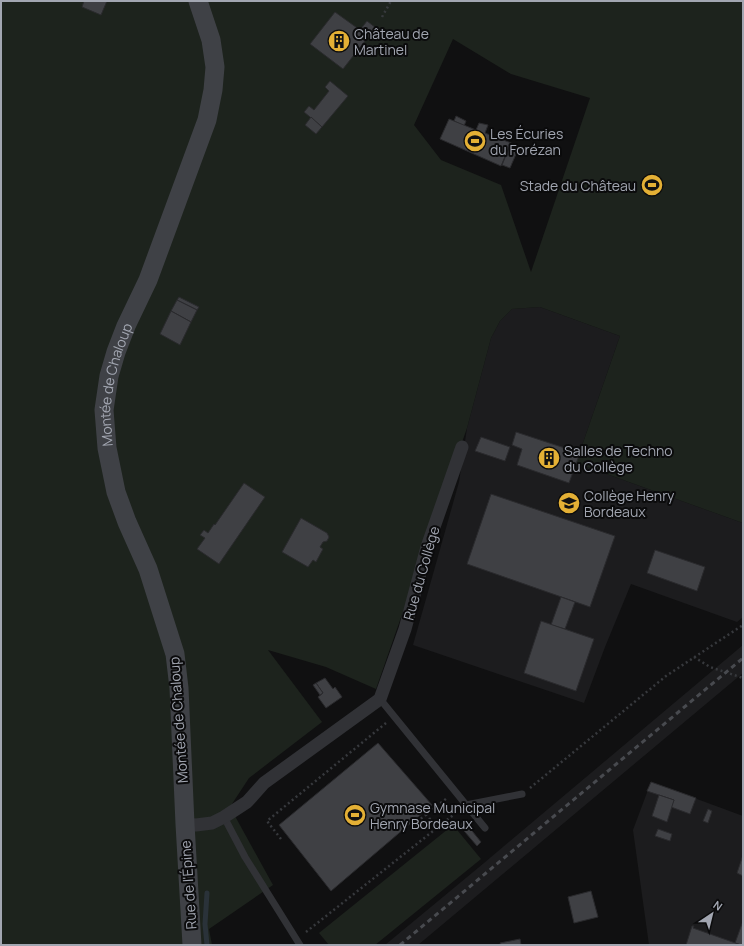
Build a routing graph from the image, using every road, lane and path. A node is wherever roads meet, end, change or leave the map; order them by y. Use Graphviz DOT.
graph roads {
  1 [pos="198,1"];
  2 [pos="391,1"];
  3 [pos="382,17"];
  4 [pos="462,447"];
  5 [pos="743,625"];
  6 [pos="694,657"];
  7 [pos="743,678"];
  8 [pos="380,699"];
  9 [pos="379,728"];
  10 [pos="455,791"];
  11 [pos="522,794"];
  12 [pos="466,805"];
  13 [pos="426,814"];
  14 [pos="224,817"];
  15 [pos="184,824"];
  16 [pos="413,825"];
  17 [pos="437,828"];
  18 [pos="485,828"];
  19 [pos="281,839"];
  20 [pos="315,926"];
  21 [pos="192,945"];
  22 [pos="300,945"];
  1 -- 15 [label="main road, Montée de Chaloup"];
  2 -- 3 [label="path"];
  4 -- 8 [label="street, Rue du Collège"];
  5 -- 6 [label="path"];
  6 -- 7 [label="path"];
  6 -- 11 [label="path"];
  8 -- 10 [label="lane"];
  8 -- 14 [label="street"];
  9 -- 19 [label="path"];
  10 -- 12 [label="lane"];
  10 -- 13 [label="path"];
  11 -- 12 [label="lane"];
  12 -- 17 [label="path"];
  12 -- 18 [label="lane"];
  13 -- 16 [label="path"];
  13 -- 17 [label="path"];
  14 -- 15 [label="street"];
  14 -- 22 [label="lane"];
  15 -- 21 [label="main road, Rue de l'Épine"];
  17 -- 20 [label="path"];
}
